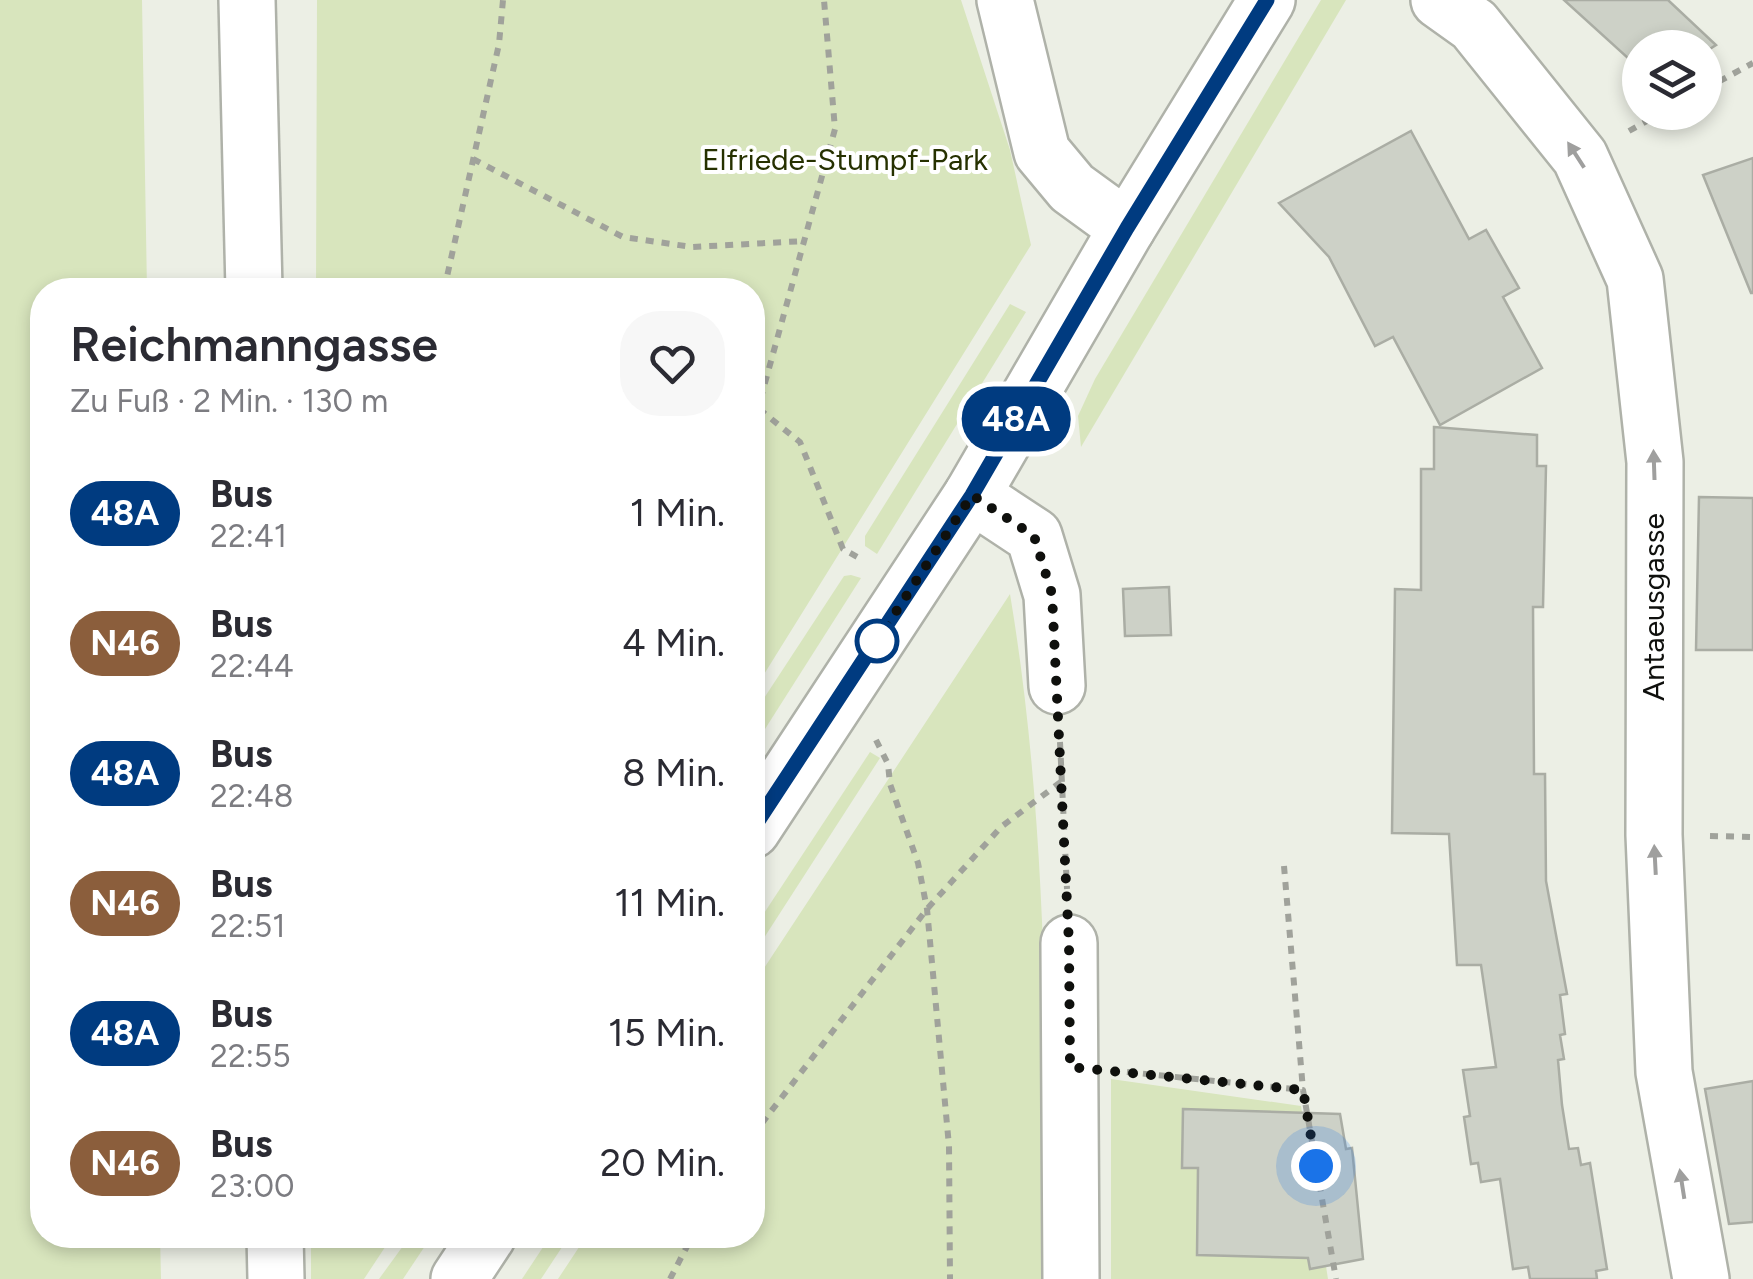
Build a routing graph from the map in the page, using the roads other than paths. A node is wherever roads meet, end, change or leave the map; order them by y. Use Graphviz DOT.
graph roads {
  1 [pos="247,0"];
  2 [pos="1004,0"];
  3 [pos="1268,0"];
  4 [pos="1439,0"];
  5 [pos="1127,228"];
  6 [pos="254,278"];
  7 [pos="972,495"];
  8 [pos="1056,686"];
  9 [pos="765,810"];
  10 [pos="1069,944"];
  11 [pos="275,1248"];
  12 [pos="479,1248"];
  13 [pos="276,1279"];
  14 [pos="459,1279"];
  15 [pos="1071,1279"];
  16 [pos="1701,1279"];
  1 -- 6 [label="street"];
  2 -- 5 [label="street"];
  3 -- 5 [label="street"];
  16 -- 4 [label="street, Antaeusgasse, one-way"];
  5 -- 7 [label="street"];
  7 -- 8 [label="street"];
  7 -- 9 [label="street"];
  10 -- 15 [label="street"];
  11 -- 13 [label="street"];
  12 -- 14 [label="street"];
}
